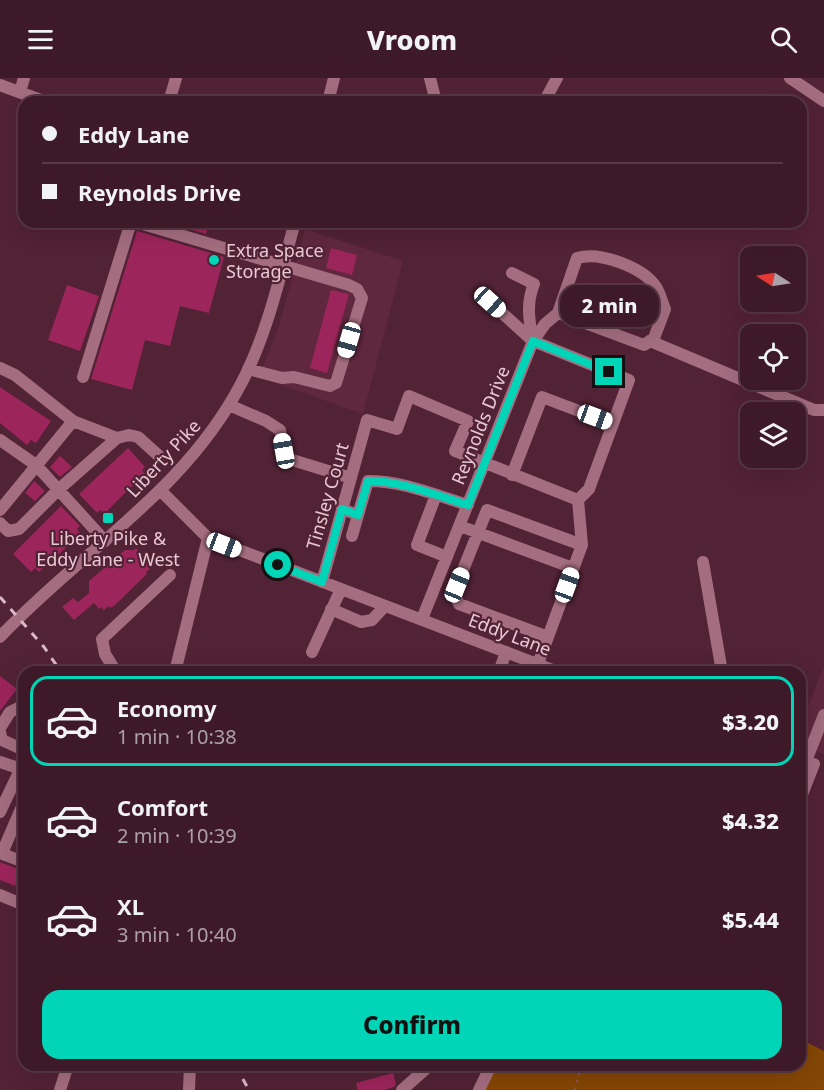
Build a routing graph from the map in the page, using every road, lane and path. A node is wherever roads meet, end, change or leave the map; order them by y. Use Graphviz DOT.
graph roads {
  1 [pos="24,78"];
  2 [pos="176,78"];
  3 [pos="334,78"];
  4 [pos="430,78"];
  5 [pos="557,78"];
  6 [pos="790,78"];
  7 [pos="0,85"];
  8 [pos="20,92"];
  9 [pos="30,96"];
  10 [pos="171,96"];
  11 [pos="330,96"];
  12 [pos="434,96"];
  13 [pos="547,96"];
  14 [pos="824,101"];
  15 [pos="132,228"];
  16 [pos="155,228"];
  17 [pos="293,228"];
  18 [pos="283,265"];
  19 [pos="512,273"];
  20 [pos="490,302"];
  21 [pos="558,313"];
  22 [pos="533,341"];
  23 [pos="650,341"];
  24 [pos="0,368"];
  25 [pos="248,369"];
  26 [pos="83,377"];
  27 [pos="229,405"];
  28 [pos="824,410"];
  29 [pos="74,421"];
  30 [pos="613,424"];
  31 [pos="117,438"];
  32 [pos="0,440"];
  33 [pos="159,456"];
  34 [pos="484,464"];
  35 [pos="37,466"];
  36 [pos="512,475"];
  37 [pos="351,478"];
  38 [pos="58,490"];
  39 [pos="161,491"];
  40 [pos="436,495"];
  41 [pos="578,500"];
  42 [pos="468,505"];
  43 [pos="342,509"];
  44 [pos="0,510"];
  45 [pos="358,515"];
  46 [pos="0,523"];
  47 [pos="459,526"];
  48 [pos="478,533"];
  49 [pos="352,536"];
  50 [pos="208,538"];
  51 [pos="105,541"];
  52 [pos="582,545"];
  53 [pos="447,556"];
  54 [pos="703,562"];
  55 [pos="573,568"];
  56 [pos="170,575"];
  57 [pos="322,582"];
  58 [pos="341,589"];
  59 [pos="385,606"];
  60 [pos="331,609"];
  61 [pos="422,619"];
  62 [pos="548,637"];
  63 [pos="0,638"];
  64 [pos="312,652"];
  65 [pos="506,652"];
  66 [pos="538,664"];
  67 [pos="112,666"];
  68 [pos="177,666"];
  69 [pos="501,666"];
  70 [pos="543,666"];
  71 [pos="721,666"];
  72 [pos="18,708"];
  73 [pos="824,715"];
  74 [pos="0,730"];
  75 [pos="18,747"];
  76 [pos="0,762"];
  77 [pos="811,763"];
  78 [pos="18,768"];
  79 [pos="18,774"];
  80 [pos="806,780"];
  81 [pos="0,812"];
  82 [pos="18,815"];
  83 [pos="1,853"];
  84 [pos="18,860"];
  85 [pos="0,895"];
  86 [pos="18,902"];
  87 [pos="66,1071"];
  88 [pos="190,1071"];
  89 [pos="423,1071"];
  90 [pos="488,1071"];
  91 [pos="580,1071"];
  92 [pos="60,1090"];
  93 [pos="189,1090"];
  94 [pos="402,1090"];
  95 [pos="479,1090"];
  96 [pos="575,1090"];
  1 -- 8 [label="street"];
  2 -- 10 [label="street"];
  3 -- 11 [label="street"];
  4 -- 12 [label="street"];
  5 -- 13 [label="street"];
  6 -- 14 [label="street"];
  7 -- 8 [label="street"];
  8 -- 9 [label="street"];
  15 -- 26 [label="street"];
  16 -- 18 [label="street"];
  17 -- 18 [label="street, Liberty Pike"];
  18 -- 25 [label="street, Liberty Pike"];
  18 -- 25 [label="street"];
  19 -- 22 [label="street"];
  20 -- 22 [label="street"];
  21 -- 22 [label="street"];
  21 -- 23 [label="street"];
  21 -- 23 [label="street"];
  22 -- 30 [label="street"];
  22 -- 34 [label="street, Reynolds Drive"];
  23 -- 28 [label="street"];
  24 -- 29 [label="street"];
  25 -- 27 [label="street, Liberty Pike"];
  27 -- 37 [label="street"];
  27 -- 39 [label="street, Liberty Pike"];
  29 -- 31 [label="street"];
  29 -- 35 [label="street"];
  30 -- 36 [label="street"];
  30 -- 41 [label="street"];
  31 -- 33 [label="street"];
  31 -- 38 [label="street"];
  32 -- 35 [label="street"];
  34 -- 36 [label="street"];
  34 -- 37 [label="street, Tinsley Court"];
  34 -- 42 [label="street, Reynolds Drive"];
  35 -- 38 [label="street"];
  35 -- 44 [label="street"];
  36 -- 41 [label="street"];
  37 -- 43 [label="street, Tinsley Court"];
  38 -- 46 [label="street"];
  38 -- 51 [label="street"];
  39 -- 50 [label="street, Eddy Lane"];
  39 -- 51 [label="street, Liberty Pike"];
  40 -- 42 [label="street"];
  40 -- 45 [label="street"];
  40 -- 53 [label="street"];
  41 -- 52 [label="street"];
  42 -- 47 [label="street, Reynolds Drive"];
  43 -- 45 [label="street"];
  43 -- 57 [label="street, Tinsley Court"];
  45 -- 49 [label="street"];
  47 -- 48 [label="street"];
  47 -- 53 [label="street, Reynolds Drive"];
  48 -- 52 [label="street"];
  48 -- 55 [label="street"];
  48 -- 62 [label="street"];
  50 -- 57 [label="street, Eddy Lane"];
  50 -- 68 [label="street"];
  51 -- 63 [label="street, Liberty Pike"];
  52 -- 55 [label="street"];
  53 -- 61 [label="street, Reynolds Drive"];
  54 -- 71 [label="street"];
  55 -- 62 [label="street"];
  56 -- 67 [label="street"];
  57 -- 58 [label="street, Eddy Lane"];
  58 -- 59 [label="street, Eddy Lane"];
  58 -- 60 [label="street"];
  59 -- 60 [label="street"];
  59 -- 61 [label="street, Eddy Lane"];
  60 -- 64 [label="street"];
  61 -- 65 [label="street, Eddy Lane"];
  62 -- 66 [label="street"];
  65 -- 66 [label="street, Eddy Lane"];
  65 -- 69 [label="street"];
  66 -- 70 [label="street, Eddy Lane"];
  72 -- 74 [label="street"];
  73 -- 77 [label="street"];
  74 -- 75 [label="street"];
  76 -- 78 [label="street"];
  77 -- 80 [label="street"];
  79 -- 81 [label="street"];
  82 -- 83 [label="street"];
  83 -- 84 [label="street"];
  85 -- 86 [label="street"];
  87 -- 92 [label="street"];
  88 -- 93 [label="street"];
  89 -- 94 [label="street"];
  90 -- 95 [label="street"];
  91 -- 96 [label="path"];
}
